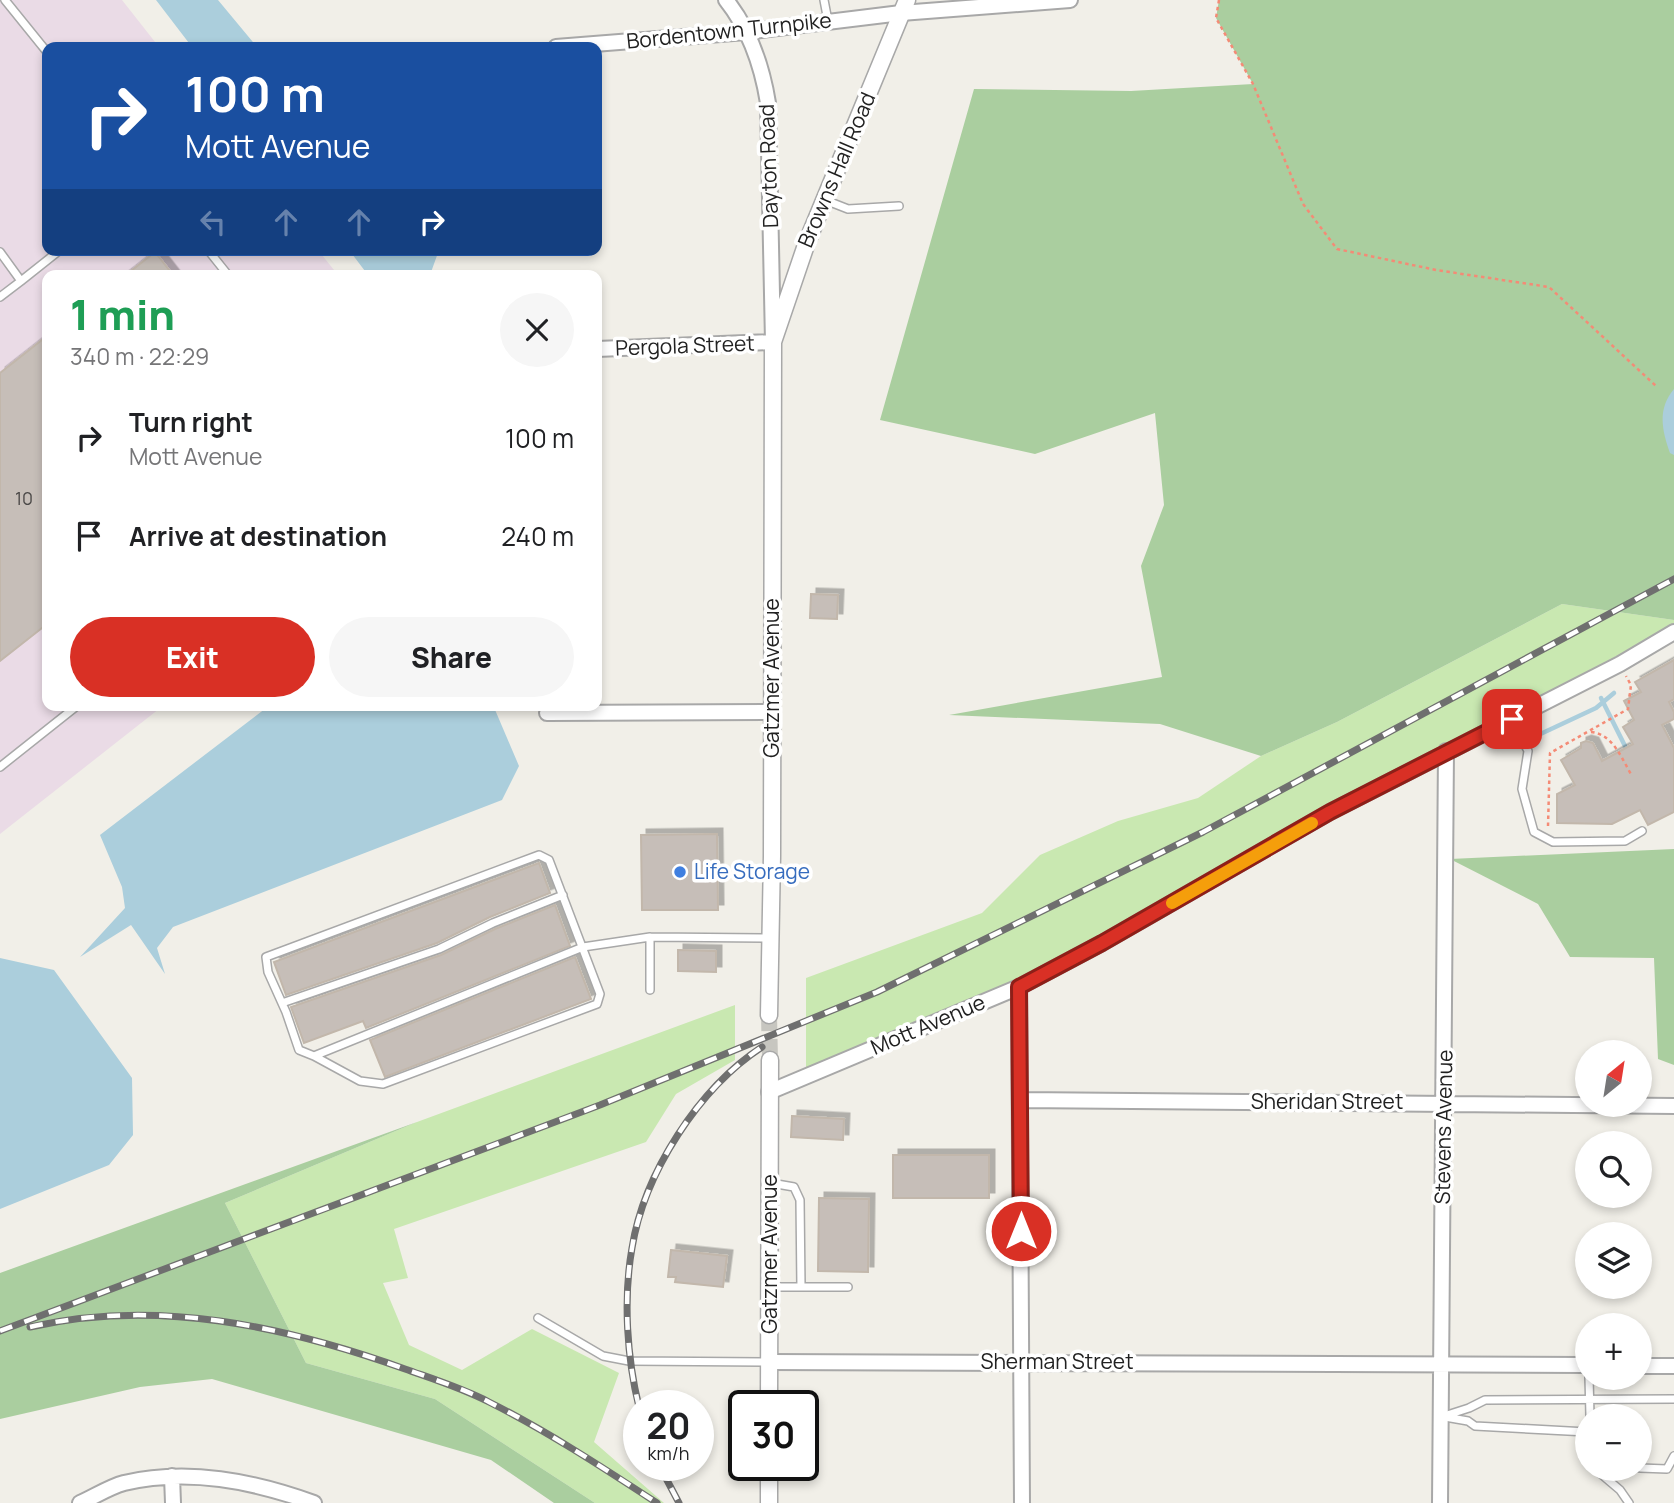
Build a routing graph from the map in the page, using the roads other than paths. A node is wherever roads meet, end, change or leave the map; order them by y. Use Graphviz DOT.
graph roads {
  1 [pos="5,0"];
  2 [pos="726,0"];
  3 [pos="824,0"];
  4 [pos="1070,0"];
  5 [pos="904,7"];
  6 [pos="828,21"];
  7 [pos="746,32"];
  8 [pos="602,43"];
  9 [pos="42,46"];
  10 [pos="824,200"];
  11 [pos="899,206"];
  12 [pos="0,253"];
  13 [pos="52,256"];
  14 [pos="213,256"];
  15 [pos="224,270"];
  16 [pos="21,281"];
  17 [pos="0,298"];
  18 [pos="773,342"];
  19 [pos="602,349"];
  20 [pos="1674,632"];
  21 [pos="70,711"];
  22 [pos="772,712"];
  23 [pos="547,713"];
  24 [pos="1512,719"];
  25 [pos="1446,751"];
  26 [pos="0,767"];
  27 [pos="1642,831"];
  28 [pos="562,895"];
  29 [pos="650,937"];
  30 [pos="771,938"];
  31 [pos="583,947"];
  32 [pos="1019,987"];
  33 [pos="650,990"];
  34 [pos="282,1003"];
  35 [pos="769,1015"];
  36 [pos="314,1056"];
  37 [pos="770,1060"];
  38 [pos="769,1092"];
  39 [pos="1021,1100"];
  40 [pos="1444,1102"];
  41 [pos="1674,1106"];
  42 [pos="770,1183"];
  43 [pos="771,1287"];
  44 [pos="801,1287"];
  45 [pos="848,1287"];
  46 [pos="538,1318"];
  47 [pos="769,1362"];
  48 [pos="1021,1362"];
  49 [pos="1441,1365"];
  50 [pos="1575,1365"];
  51 [pos="1652,1366"];
  52 [pos="1674,1366"];
  53 [pos="769,1390"];
  54 [pos="1590,1390"];
  55 [pos="1590,1399"];
  56 [pos="1674,1399"];
  57 [pos="1590,1404"];
  58 [pos="1441,1417"];
  59 [pos="1575,1431"];
  60 [pos="1674,1456"];
  61 [pos="1652,1468"];
  62 [pos="172,1476"];
  63 [pos="769,1481"];
  64 [pos="1609,1481"];
  65 [pos="80,1503"];
  66 [pos="173,1503"];
  67 [pos="314,1503"];
  68 [pos="769,1503"];
  69 [pos="1022,1503"];
  70 [pos="1440,1503"];
  71 [pos="1629,1503"];
  1 -- 9 [label="lane"];
  2 -- 7 [label="street, Dayton Road"];
  3 -- 6 [label="lane"];
  4 -- 5 [label="street, Bordentown Turnpike"];
  5 -- 6 [label="street, Bordentown Turnpike"];
  5 -- 10 [label="street, Browns Hall Road"];
  6 -- 7 [label="street, Bordentown Turnpike"];
  7 -- 8 [label="street, Bordentown Turnpike"];
  7 -- 18 [label="street, Dayton Road"];
  10 -- 11 [label="lane"];
  10 -- 18 [label="street, Browns Hall Road"];
  12 -- 16 [label="lane"];
  13 -- 16 [label="lane"];
  14 -- 15 [label="lane"];
  16 -- 17 [label="lane"];
  18 -- 19 [label="street, Pergola Street"];
  18 -- 22 [label="street, Gatzmer Avenue"];
  20 -- 24 [label="street, Mott Avenue"];
  21 -- 26 [label="lane"];
  22 -- 23 [label="street"];
  22 -- 30 [label="street, Gatzmer Avenue"];
  24 -- 25 [label="street, Mott Avenue"];
  24 -- 27 [label="lane"];
  25 -- 32 [label="street, Mott Avenue"];
  25 -- 40 [label="street, Stevens Avenue"];
  28 -- 31 [label="lane"];
  28 -- 34 [label="lane"];
  28 -- 34 [label="lane"];
  29 -- 30 [label="lane"];
  29 -- 31 [label="lane"];
  29 -- 33 [label="lane"];
  30 -- 35 [label="street, Gatzmer Avenue"];
  31 -- 36 [label="lane"];
  31 -- 36 [label="lane"];
  32 -- 38 [label="street, Mott Avenue"];
  32 -- 39 [label="street"];
  34 -- 36 [label="lane"];
  37 -- 38 [label="street, Gatzmer Avenue"];
  38 -- 42 [label="street, Gatzmer Avenue"];
  39 -- 40 [label="street, Sheridan Street"];
  39 -- 48 [label="street"];
  40 -- 41 [label="street, Sheridan Street"];
  40 -- 49 [label="street, Stevens Avenue"];
  42 -- 43 [label="street, Gatzmer Avenue"];
  42 -- 44 [label="lane"];
  43 -- 44 [label="lane"];
  43 -- 47 [label="street, Gatzmer Avenue"];
  44 -- 45 [label="lane"];
  46 -- 47 [label="lane, Sherman Street"];
  47 -- 48 [label="street, Sherman Street"];
  47 -- 53 [label="street, Gatzmer Avenue"];
  48 -- 49 [label="street, Sherman Street"];
  48 -- 69 [label="street"];
  49 -- 50 [label="street, Sherman Street"];
  49 -- 58 [label="street, Stevens Avenue"];
  51 -- 52 [label="street"];
  54 -- 55 [label="lane"];
  55 -- 56 [label="lane"];
  55 -- 57 [label="lane"];
  55 -- 58 [label="lane"];
  58 -- 59 [label="lane"];
  58 -- 70 [label="street, Stevens Avenue"];
  60 -- 61 [label="lane"];
  62 -- 65 [label="street"];
  62 -- 66 [label="street"];
  62 -- 67 [label="street"];
  63 -- 68 [label="street"];
  64 -- 71 [label="lane"];
}
